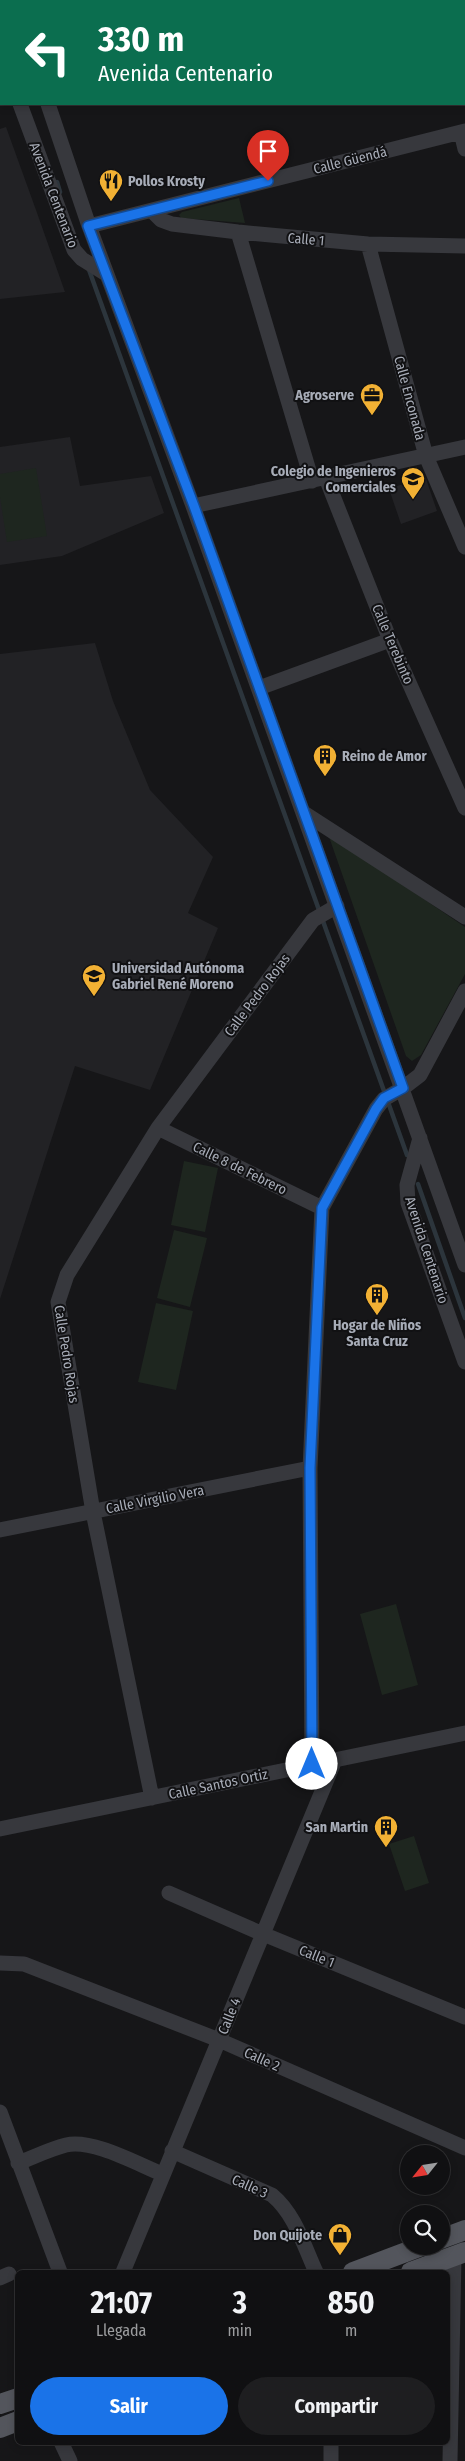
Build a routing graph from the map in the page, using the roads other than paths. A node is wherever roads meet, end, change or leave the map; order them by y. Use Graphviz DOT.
graph roads {
  1 [pos="20,105"];
  2 [pos="48,105"];
  3 [pos="463,132"];
  4 [pos="465,149"];
  5 [pos="152,210"];
  6 [pos="88,226"];
  7 [pos="238,232"];
  8 [pos="368,244"];
  9 [pos="465,246"];
  10 [pos="94,267"];
  11 [pos="465,447"];
  12 [pos="426,456"];
  13 [pos="319,479"];
  14 [pos="194,506"];
  15 [pos="465,547"];
  16 [pos="390,640"];
  17 [pos="259,688"];
  18 [pos="465,808"];
  19 [pos="304,813"];
  20 [pos="325,913"];
  21 [pos="465,917"];
  22 [pos="465,991"];
  23 [pos="393,1094"];
  24 [pos="158,1128"];
  25 [pos="420,1137"];
  26 [pos="322,1208"];
  27 [pos="465,1265"];
  28 [pos="465,1362"];
  29 [pos="310,1468"];
  30 [pos="93,1512"];
  31 [pos="0,1530"];
  32 [pos="465,1733"];
  33 [pos="335,1760"];
  34 [pos="312,1764"];
  35 [pos="152,1798"];
  36 [pos="1,1826"];
  37 [pos="169,1893"];
  38 [pos="263,1934"];
  39 [pos="0,1963"];
  40 [pos="465,2017"];
  41 [pos="219,2040"];
  42 [pos="0,2112"];
  43 [pos="465,2148"];
  44 [pos="172,2151"];
  45 [pos="18,2163"];
  46 [pos="162,2174"];
  47 [pos="465,2230"];
  48 [pos="450,2236"];
  49 [pos="400,2254"];
  50 [pos="460,2254"];
  51 [pos="411,2255"];
  52 [pos="59,2270"];
  53 [pos="124,2270"];
  54 [pos="315,2270"];
  55 [pos="358,2270"];
  56 [pos="380,2270"];
  57 [pos="416,2270"];
  58 [pos="15,2399"];
  59 [pos="0,2404"];
  60 [pos="15,2422"];
  61 [pos="0,2428"];
  62 [pos="62,2445"];
  63 [pos="331,2445"];
  64 [pos="70,2461"];
  65 [pos="331,2461"];
  66 [pos="450,2461"];
  1 -- 10 [label="street, Avenida Centenario"];
  2 -- 6 [label="street, Avenida Centenario"];
  3 -- 4 [label="street"];
  3 -- 5 [label="street, Calle Güendá"];
  5 -- 6 [label="street, Calle Güendá"];
  5 -- 7 [label="street, Calle 1"];
  6 -- 10 [label="street, Avenida Centenario"];
  7 -- 8 [label="street, Calle 1"];
  7 -- 13 [label="street, Calle Terebinto"];
  8 -- 9 [label="street, Calle 1"];
  8 -- 12 [label="street, Calle Enconada"];
  10 -- 14 [label="street, Avenida Centenario"];
  11 -- 12 [label="street"];
  12 -- 13 [label="street"];
  12 -- 15 [label="street, Calle Enconada"];
  13 -- 14 [label="street"];
  13 -- 16 [label="street, Calle Terebinto"];
  14 -- 17 [label="street, Avenida Centenario"];
  16 -- 17 [label="street"];
  16 -- 18 [label="street, Calle Terebinto"];
  17 -- 19 [label="street, Avenida Centenario"];
  19 -- 20 [label="street, Avenida Centenario"];
  19 -- 21 [label="street"];
  20 -- 23 [label="street, Avenida Centenario"];
  20 -- 24 [label="street, Calle Pedro Rojas"];
  22 -- 23 [label="street"];
  23 -- 25 [label="street, Avenida Centenario"];
  23 -- 26 [label="street"];
  24 -- 26 [label="street, Calle 8 de Febrero"];
  24 -- 30 [label="street, Calle Pedro Rojas"];
  25 -- 27 [label="street, Avenida Centenario"];
  25 -- 28 [label="street, Avenida Centenario"];
  26 -- 29 [label="street"];
  29 -- 30 [label="street, Calle Virgilio Vera"];
  29 -- 34 [label="street"];
  30 -- 31 [label="street, Calle Virgilio Vera"];
  30 -- 35 [label="street, Calle Pedro Rojas"];
  32 -- 33 [label="street, Calle Santos Ortiz"];
  33 -- 34 [label="street, Calle Santos Ortiz"];
  33 -- 38 [label="street, Calle 4"];
  34 -- 35 [label="street, Calle Santos Ortiz"];
  35 -- 36 [label="street, Calle Santos Ortiz"];
  37 -- 38 [label="street, Calle 1"];
  38 -- 40 [label="street, Calle 1"];
  38 -- 41 [label="street, Calle 4"];
  39 -- 41 [label="street, Calle 2"];
  41 -- 43 [label="street, Calle 2"];
  41 -- 44 [label="street, Calle 4"];
  42 -- 45 [label="street"];
  44 -- 46 [label="street, Calle 4"];
  44 -- 54 [label="street, Calle 3"];
  45 -- 46 [label="street"];
  45 -- 52 [label="street"];
  46 -- 53 [label="street, Calle 4"];
  47 -- 48 [label="main road"];
  49 -- 55 [label="main road"];
  50 -- 57 [label="main road"];
  50 -- 66 [label="street"];
  51 -- 56 [label="main road"];
  58 -- 59 [label="main road"];
  60 -- 61 [label="main road"];
  62 -- 64 [label="street"];
  63 -- 65 [label="street"];
}
